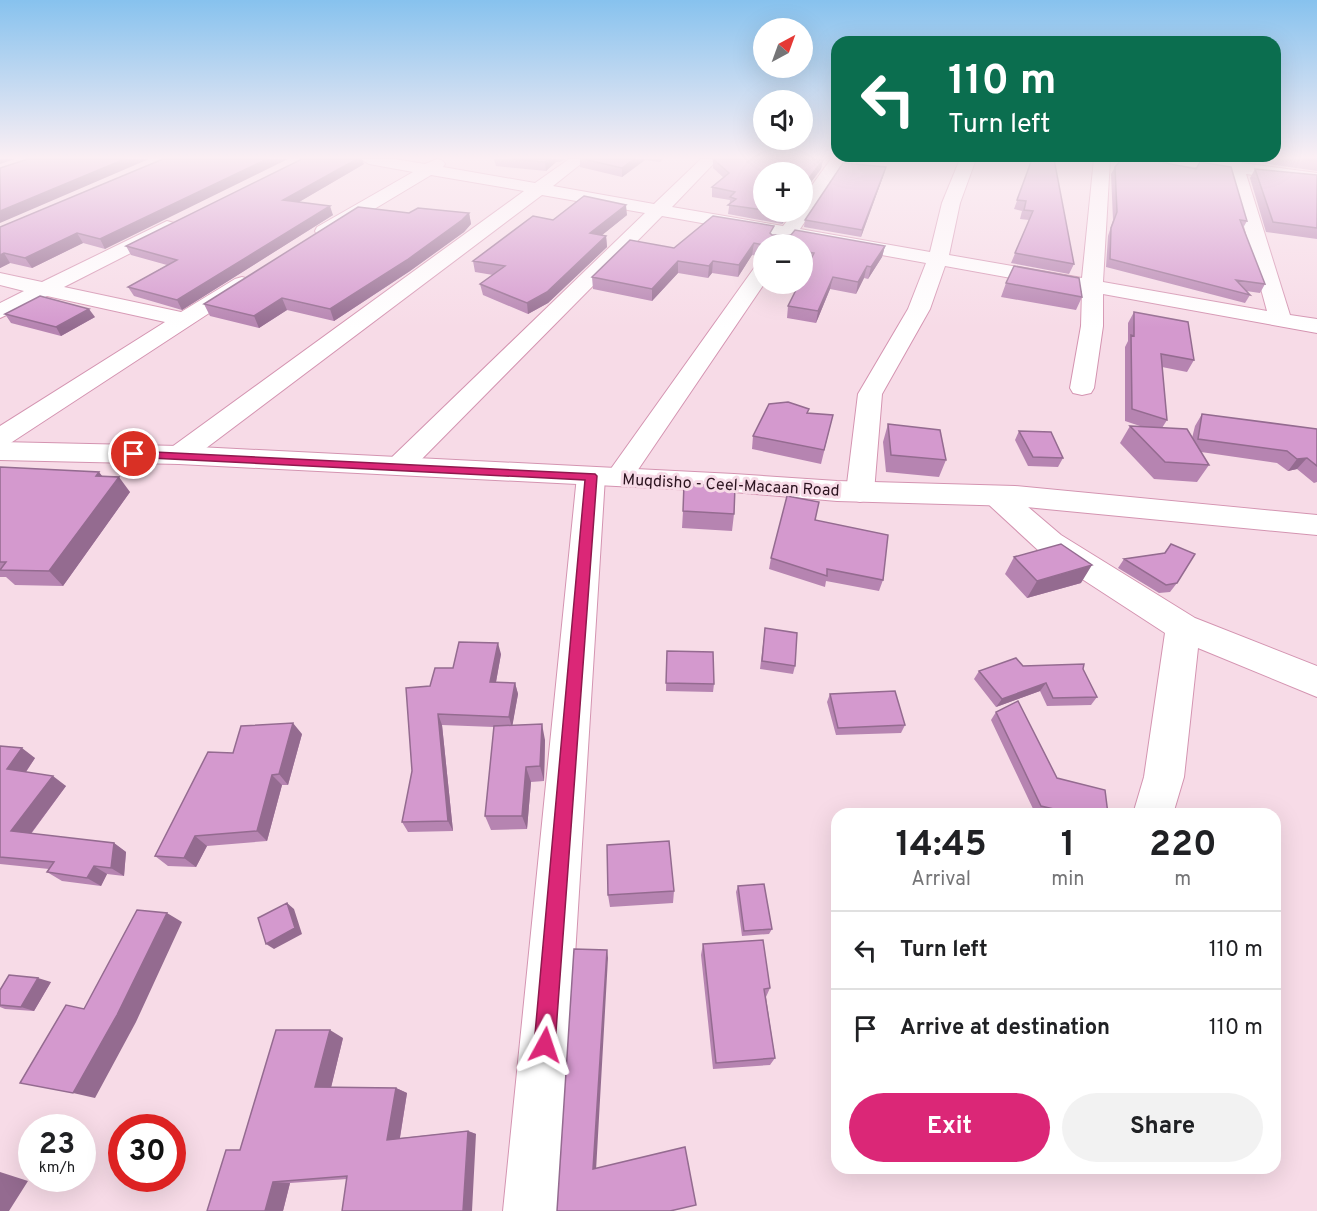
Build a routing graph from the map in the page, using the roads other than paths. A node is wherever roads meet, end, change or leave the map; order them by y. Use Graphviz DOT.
graph roads {
  1 [pos="348,216"];
  2 [pos="504,216"];
  3 [pos="652,216"];
  4 [pos="682,216"];
  5 [pos="800,216"];
  6 [pos="948,216"];
  7 [pos="1098,216"];
  8 [pos="1250,216"];
  9 [pos="187,217"];
  10 [pos="762,234"];
  11 [pos="787,234"];
  12 [pos="309,240"];
  13 [pos="813,243"];
  14 [pos="938,259"];
  15 [pos="261,271"];
  16 [pos="0,279"];
  17 [pos="753,282"];
  18 [pos="1092,286"];
  19 [pos="42,290"];
  20 [pos="0,311"];
  21 [pos="185,320"];
  22 [pos="1281,320"];
  23 [pos="1317,326"];
  24 [pos="1082,388"];
  25 [pos="0,438"];
  26 [pos="0,452"];
  27 [pos="179,455"];
  28 [pos="399,466"];
  29 [pos="605,477"];
  30 [pos="860,492"];
  31 [pos="997,496"];
  32 [pos="1317,525"];
  33 [pos="1183,627"];
  34 [pos="1317,682"];
  35 [pos="1155,808"];
  36 [pos="531,1211"];
  1 -- 12 [label="street"];
  2 -- 27 [label="street"];
  3 -- 28 [label="street"];
  4 -- 10 [label="street"];
  5 -- 11 [label="street"];
  6 -- 14 [label="street"];
  7 -- 18 [label="street"];
  8 -- 22 [label="street"];
  9 -- 19 [label="street"];
  13 -- 14 [label="street"];
  14 -- 18 [label="street"];
  14 -- 30 [label="street"];
  15 -- 21 [label="street"];
  16 -- 19 [label="street"];
  17 -- 29 [label="street"];
  18 -- 22 [label="street"];
  18 -- 24 [label="street"];
  19 -- 20 [label="street"];
  19 -- 21 [label="street"];
  21 -- 25 [label="street"];
  22 -- 23 [label="street"];
  26 -- 27 [label="street, Muqdisho - Ceel-Macaan Road"];
  27 -- 28 [label="street, Muqdisho - Ceel-Macaan Road"];
  28 -- 29 [label="street, Muqdisho - Ceel-Macaan Road"];
  29 -- 30 [label="street, Muqdisho - Ceel-Macaan Road"];
  29 -- 36 [label="street"];
  30 -- 31 [label="street, Muqdisho - Ceel-Macaan Road"];
  31 -- 32 [label="street, Muqdisho - Ceel-Macaan Road"];
  31 -- 33 [label="street"];
  33 -- 34 [label="street"];
  33 -- 35 [label="street"];
}
